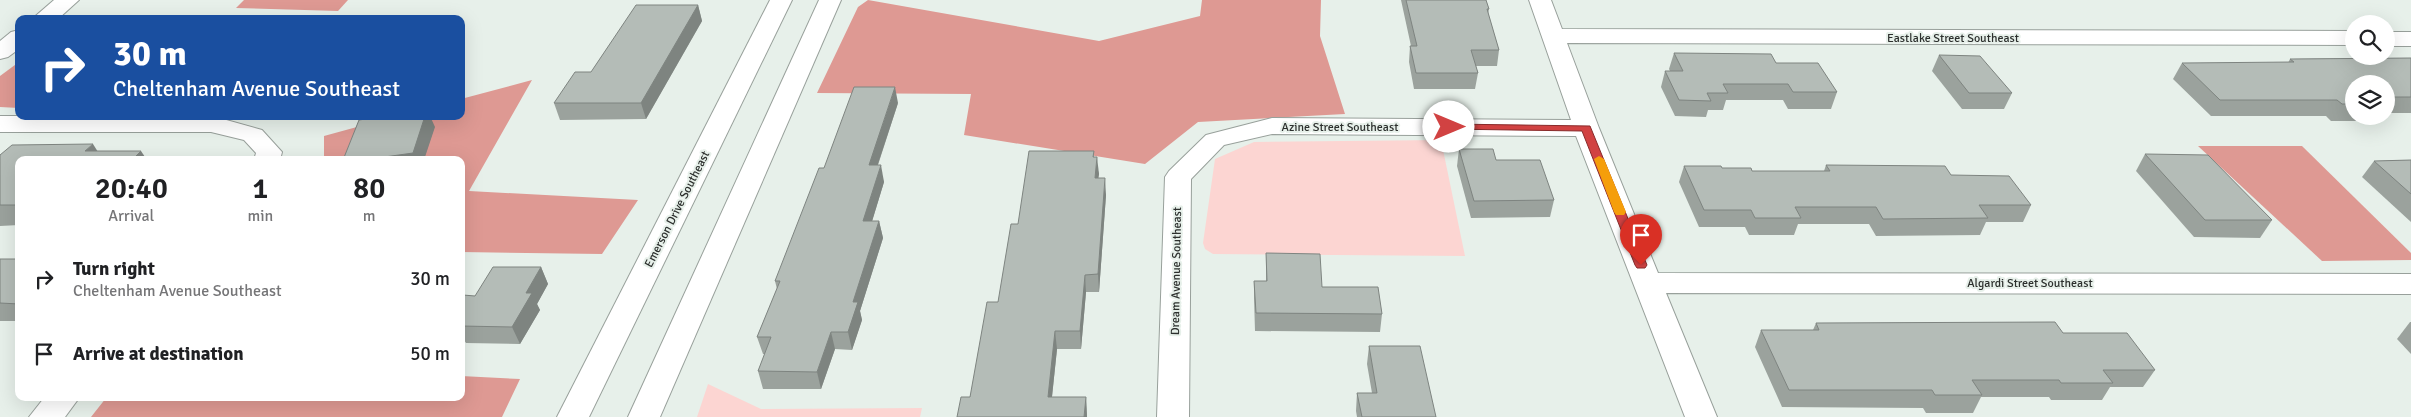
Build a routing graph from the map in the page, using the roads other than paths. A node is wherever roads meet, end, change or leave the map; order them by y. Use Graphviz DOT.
graph roads {
  1 [pos="68,0"];
  2 [pos="781,0"];
  3 [pos="830,0"];
  4 [pos="1540,0"];
  5 [pos="48,15"];
  6 [pos="0,36"];
  7 [pos="15,36"];
  8 [pos="1553,36"];
  9 [pos="2345,38"];
  10 [pos="2395,38"];
  11 [pos="2411,38"];
  12 [pos="15,39"];
  13 [pos="0,52"];
  14 [pos="0,124"];
  15 [pos="1586,128"];
  16 [pos="1215,140"];
  17 [pos="268,156"];
  18 [pos="1648,283"];
  19 [pos="2411,284"];
  20 [pos="60,401"];
  21 [pos="46,417"];
  22 [pos="573,417"];
  23 [pos="644,417"];
  24 [pos="1173,417"];
  25 [pos="1701,417"];
  1 -- 5 [label="street"];
  2 -- 22 [label="street, Emerson Drive Southeast"];
  3 -- 23 [label="street"];
  4 -- 8 [label="street"];
  6 -- 7 [label="street"];
  8 -- 9 [label="street, Eastlake Street Southeast"];
  8 -- 15 [label="street"];
  10 -- 11 [label="street"];
  12 -- 13 [label="street"];
  14 -- 17 [label="street"];
  15 -- 16 [label="street, Azine Street Southeast"];
  15 -- 18 [label="street"];
  16 -- 24 [label="street, Dream Avenue Southeast"];
  18 -- 19 [label="street, Algardi Street Southeast"];
  18 -- 25 [label="street"];
  20 -- 21 [label="street"];
}
